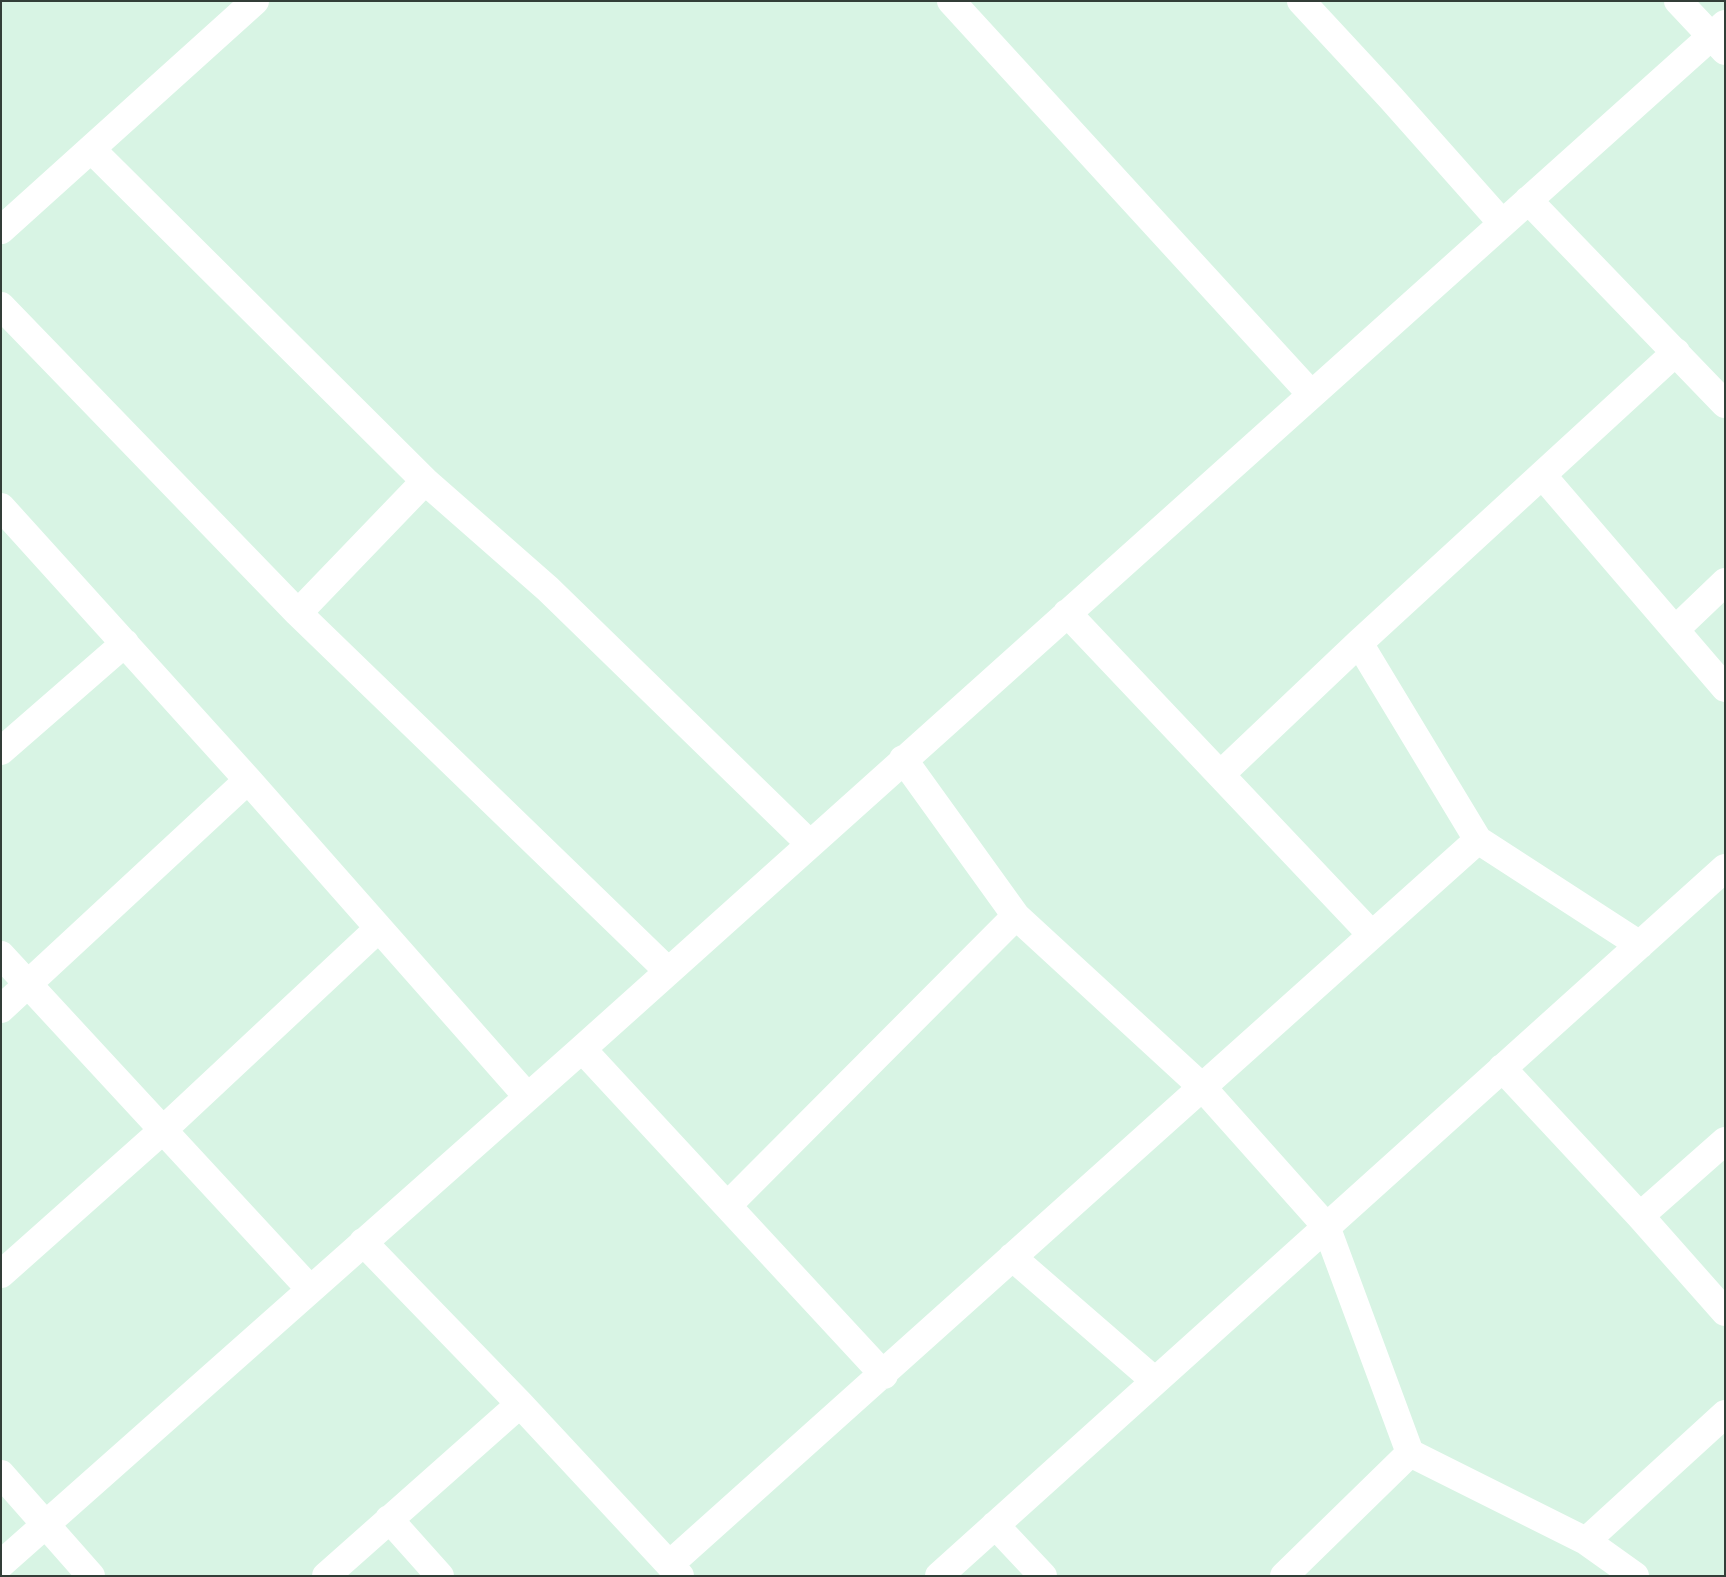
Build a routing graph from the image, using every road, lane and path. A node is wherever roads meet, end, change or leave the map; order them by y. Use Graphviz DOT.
graph roads {
  1 [pos="255,1"];
  2 [pos="951,1"];
  3 [pos="1301,1"];
  4 [pos="1678,1"];
  5 [pos="1720,38"];
  6 [pos="92,150"];
  7 [pos="1528,200"];
  8 [pos="1502,223"];
  9 [pos="1,230"];
  10 [pos="1,306"];
  11 [pos="1676,352"];
  12 [pos="1311,394"];
  13 [pos="1725,404"];
  14 [pos="1542,474"];
  15 [pos="425,481"];
  16 [pos="1,507"];
  17 [pos="1725,582"];
  18 [pos="298,613"];
  19 [pos="1067,613"];
  20 [pos="1676,629"];
  21 [pos="1359,642"];
  22 [pos="125,643"];
  23 [pos="1725,688"];
  24 [pos="1,751"];
  25 [pos="903,759"];
  26 [pos="1221,774"];
  27 [pos="248,780"];
  28 [pos="1478,840"];
  29 [pos="809,843"];
  30 [pos="1725,868"];
  31 [pos="1016,916"];
  32 [pos="378,929"];
  33 [pos="1372,935"];
  34 [pos="1640,945"];
  35 [pos="1,955"];
  36 [pos="667,970"];
  37 [pos="28,984"];
  38 [pos="1,1009"];
  39 [pos="582,1049"];
  40 [pos="1502,1068"];
  41 [pos="1202,1087"];
  42 [pos="527,1096"];
  43 [pos="163,1130"];
  44 [pos="1725,1141"];
  45 [pos="728,1205"];
  46 [pos="1640,1216"];
  47 [pos="1326,1226"];
  48 [pos="363,1242"];
  49 [pos="1012,1257"];
  50 [pos="1,1274"];
  51 [pos="310,1289"];
  52 [pos="1725,1312"];
  53 [pos="884,1375"];
  54 [pos="1155,1380"];
  55 [pos="520,1404"];
  56 [pos="1725,1414"];
  57 [pos="1410,1453"];
  58 [pos="1,1474"];
  59 [pos="389,1519"];
  60 [pos="45,1524"];
  61 [pos="995,1525"];
  62 [pos="1586,1541"];
  63 [pos="1,1564"];
  64 [pos="675,1570"];
  65 [pos="91,1576"];
  66 [pos="326,1576"];
  67 [pos="440,1576"];
  68 [pos="939,1576"];
  69 [pos="1043,1576"];
  70 [pos="1284,1576"];
  71 [pos="1635,1576"];
  1 -- 6 [label="street"];
  2 -- 12 [label="street"];
  3 -- 8 [label="street"];
  4 -- 5 [label="street"];
  5 -- 7 [label="street"];
  6 -- 9 [label="street"];
  6 -- 15 [label="street"];
  7 -- 8 [label="street"];
  7 -- 11 [label="street"];
  8 -- 12 [label="street"];
  10 -- 18 [label="street"];
  11 -- 13 [label="street"];
  11 -- 14 [label="street"];
  12 -- 19 [label="street"];
  14 -- 20 [label="street"];
  14 -- 21 [label="street"];
  15 -- 18 [label="street"];
  15 -- 29 [label="street"];
  16 -- 22 [label="street"];
  17 -- 20 [label="street"];
  18 -- 36 [label="street"];
  19 -- 25 [label="street"];
  19 -- 26 [label="street"];
  20 -- 23 [label="street"];
  21 -- 26 [label="street"];
  21 -- 28 [label="street"];
  22 -- 24 [label="street"];
  22 -- 27 [label="street"];
  25 -- 29 [label="street"];
  25 -- 31 [label="street"];
  26 -- 33 [label="street"];
  27 -- 32 [label="street"];
  27 -- 37 [label="street"];
  28 -- 33 [label="street"];
  28 -- 34 [label="street"];
  29 -- 36 [label="street"];
  30 -- 34 [label="street"];
  31 -- 41 [label="street"];
  31 -- 45 [label="street"];
  32 -- 42 [label="street"];
  32 -- 43 [label="street"];
  33 -- 41 [label="street"];
  34 -- 40 [label="street"];
  35 -- 37 [label="street"];
  36 -- 39 [label="street"];
  37 -- 38 [label="street"];
  37 -- 43 [label="street"];
  39 -- 42 [label="street"];
  39 -- 45 [label="street"];
  40 -- 46 [label="street"];
  40 -- 47 [label="street"];
  41 -- 47 [label="street"];
  41 -- 49 [label="street"];
  42 -- 48 [label="street"];
  43 -- 50 [label="street"];
  43 -- 51 [label="street"];
  44 -- 46 [label="street"];
  45 -- 53 [label="street"];
  46 -- 52 [label="street"];
  47 -- 54 [label="street"];
  47 -- 57 [label="street"];
  48 -- 51 [label="street"];
  48 -- 55 [label="street"];
  49 -- 53 [label="street"];
  49 -- 54 [label="street"];
  51 -- 60 [label="street"];
  53 -- 64 [label="street"];
  54 -- 61 [label="street"];
  55 -- 59 [label="street"];
  55 -- 64 [label="street"];
  56 -- 62 [label="street"];
  57 -- 62 [label="street"];
  57 -- 70 [label="street"];
  58 -- 60 [label="street"];
  59 -- 66 [label="street"];
  59 -- 67 [label="street"];
  60 -- 63 [label="street"];
  60 -- 65 [label="street"];
  61 -- 68 [label="street"];
  61 -- 69 [label="street"];
  62 -- 71 [label="street"];
}
